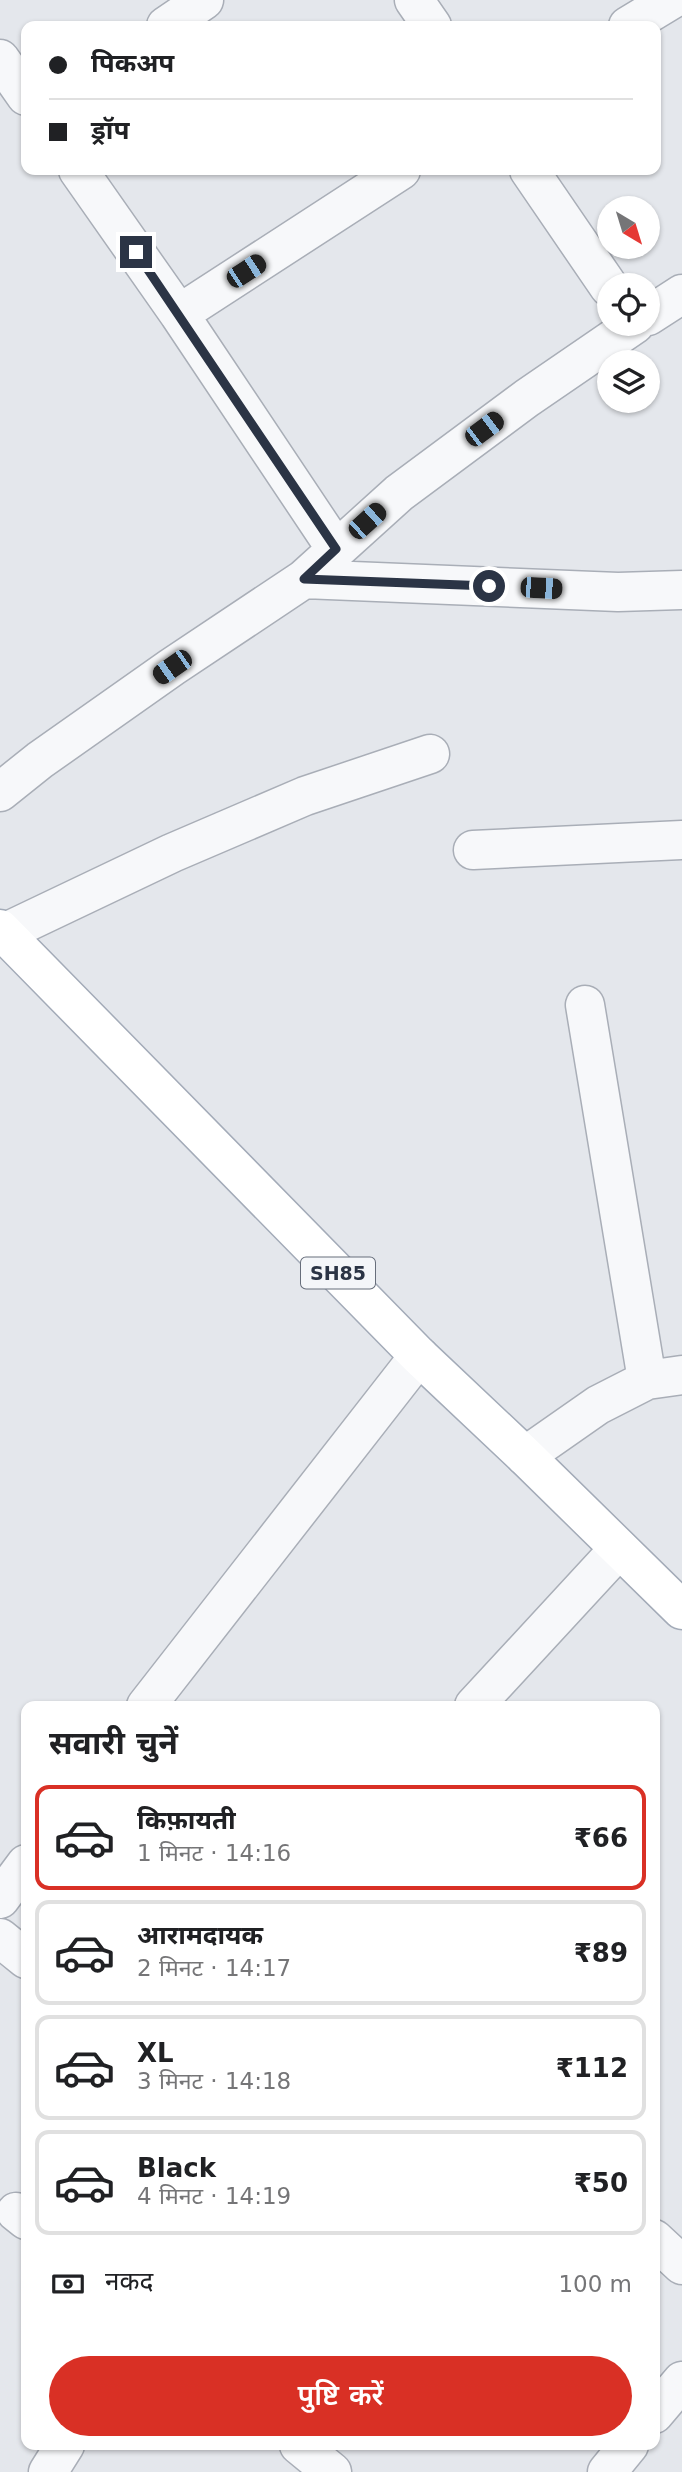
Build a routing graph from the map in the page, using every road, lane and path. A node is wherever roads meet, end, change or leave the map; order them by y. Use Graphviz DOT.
graph roads {
  1 [pos="204,0"];
  2 [pos="415,0"];
  3 [pos="671,0"];
  4 [pos="173,21"];
  5 [pos="429,21"];
  6 [pos="636,21"];
  7 [pos="0,59"];
  8 [pos="21,89"];
  9 [pos="82,175"];
  10 [pos="393,175"];
  11 [pos="532,175"];
  12 [pos="599,273"];
  13 [pos="682,294"];
  14 [pos="660,308"];
  15 [pos="179,314"];
  16 [pos="617,336"];
  17 [pos="336,549"];
  18 [pos="304,579"];
  19 [pos="682,590"];
  20 [pos="430,754"];
  21 [pos="0,792"];
  22 [pos="682,840"];
  23 [pos="473,850"];
  24 [pos="2,931"];
  25 [pos="585,1005"];
  26 [pos="419,1356"];
  27 [pos="665,1378"];
  28 [pos="525,1456"];
  29 [pos="619,1549"];
  30 [pos="682,1611"];
  31 [pos="150,1701"];
  32 [pos="479,1701"];
  33 [pos="21,1871"];
  34 [pos="0,1899"];
  35 [pos="0,1938"];
  36 [pos="21,1955"];
  37 [pos="660,2245"];
  38 [pos="682,2265"];
  39 [pos="682,2381"];
  40 [pos="660,2407"];
  41 [pos="62,2450"];
  42 [pos="305,2450"];
  43 [pos="48,2472"];
  44 [pos="332,2472"];
  1 -- 4 [label="street"];
  2 -- 5 [label="street"];
  3 -- 6 [label="street"];
  7 -- 8 [label="street"];
  9 -- 15 [label="street"];
  10 -- 15 [label="street"];
  11 -- 12 [label="street"];
  13 -- 14 [label="street"];
  15 -- 17 [label="street"];
  16 -- 17 [label="street"];
  17 -- 18 [label="street"];
  18 -- 19 [label="street"];
  18 -- 21 [label="street"];
  20 -- 24 [label="street"];
  22 -- 23 [label="street"];
  24 -- 26 [label="main road, SH85"];
  25 -- 27 [label="street"];
  26 -- 28 [label="main road, SH85"];
  26 -- 31 [label="street"];
  27 -- 28 [label="street"];
  28 -- 29 [label="main road, SH85"];
  29 -- 30 [label="main road, SH85"];
  29 -- 32 [label="street"];
  33 -- 34 [label="street"];
  35 -- 36 [label="street"];
  37 -- 38 [label="street"];
  39 -- 40 [label="street"];
  41 -- 43 [label="street"];
  42 -- 44 [label="street"];
}
